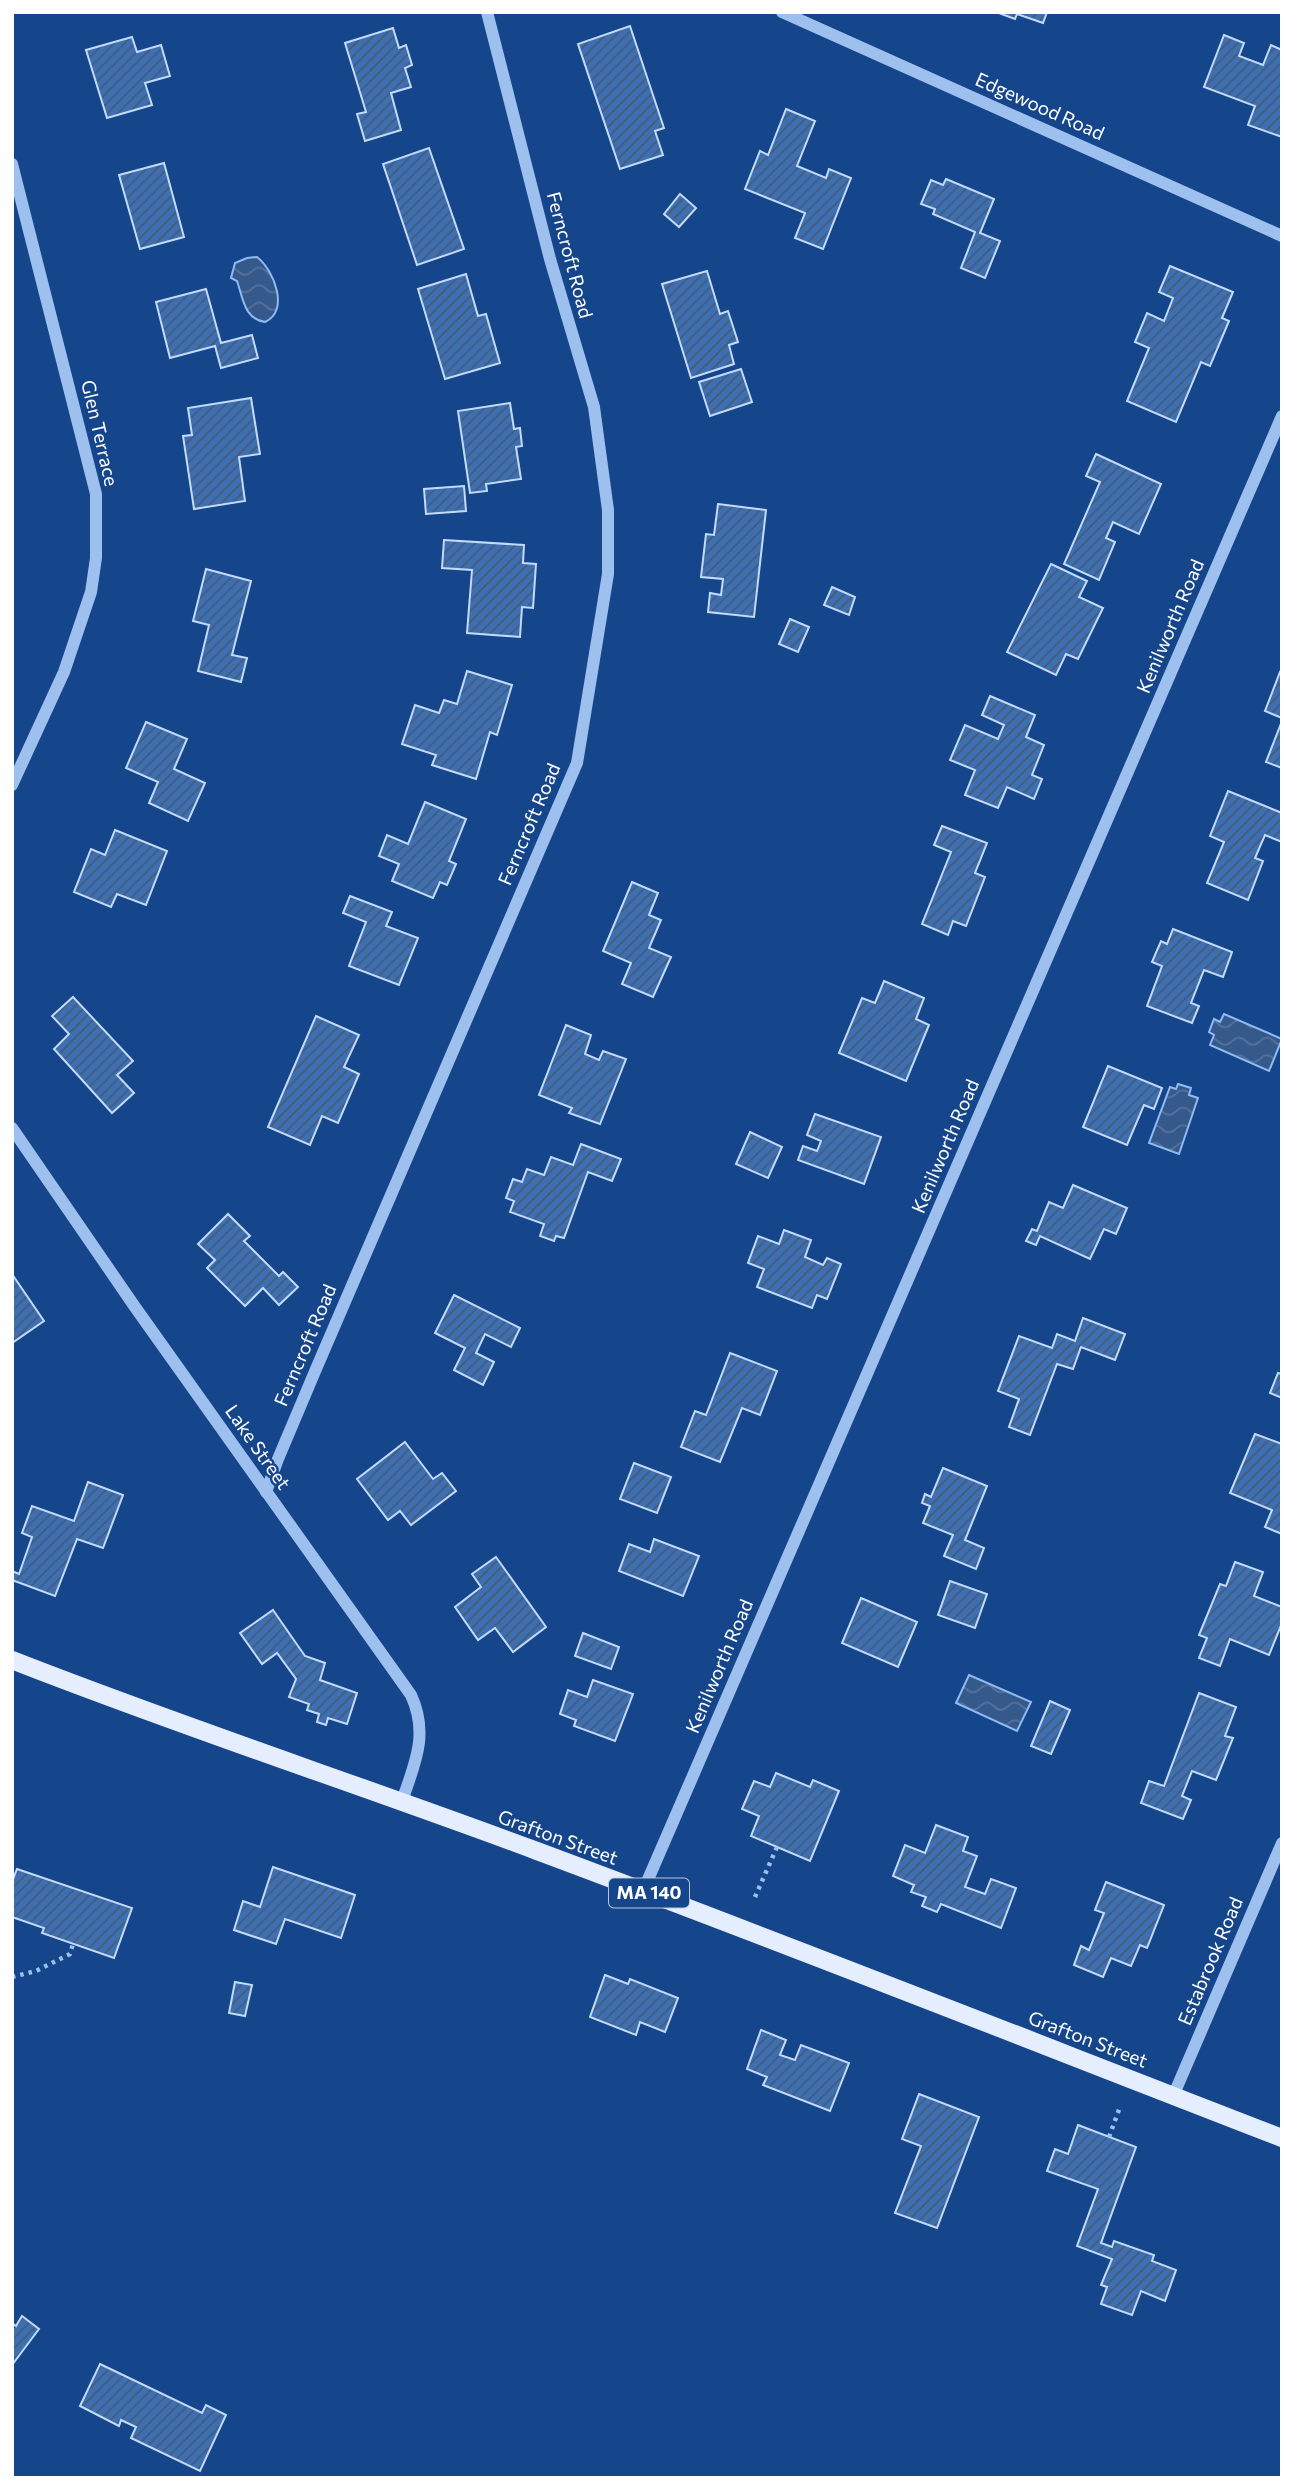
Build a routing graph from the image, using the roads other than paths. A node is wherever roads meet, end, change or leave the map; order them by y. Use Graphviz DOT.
graph roads {
  1 [pos="487,12"];
  2 [pos="782,12"];
  3 [pos="12,164"];
  4 [pos="1282,236"];
  5 [pos="1282,416"];
  6 [pos="12,785"];
  7 [pos="12,1128"];
  8 [pos="266,1492"];
  9 [pos="12,1660"];
  10 [pos="402,1801"];
  11 [pos="1282,1843"];
  12 [pos="643,1891"];
  13 [pos="1174,2094"];
  14 [pos="1282,2138"];
  1 -- 8 [label="street, Ferncroft Road"];
  2 -- 4 [label="street, Edgewood Road"];
  3 -- 6 [label="street, Glen Terrace"];
  5 -- 12 [label="street, Kenilworth Road"];
  7 -- 8 [label="street, Lake Street"];
  8 -- 10 [label="street, Lake Street"];
  9 -- 10 [label="main road, Grafton Street / MA 140"];
  10 -- 12 [label="main road, Grafton Street / MA 140"];
  11 -- 13 [label="street, Estabrook Road"];
  12 -- 13 [label="main road, Grafton Street / MA 140"];
  13 -- 14 [label="main road, Grafton Street / MA 140"];
}
